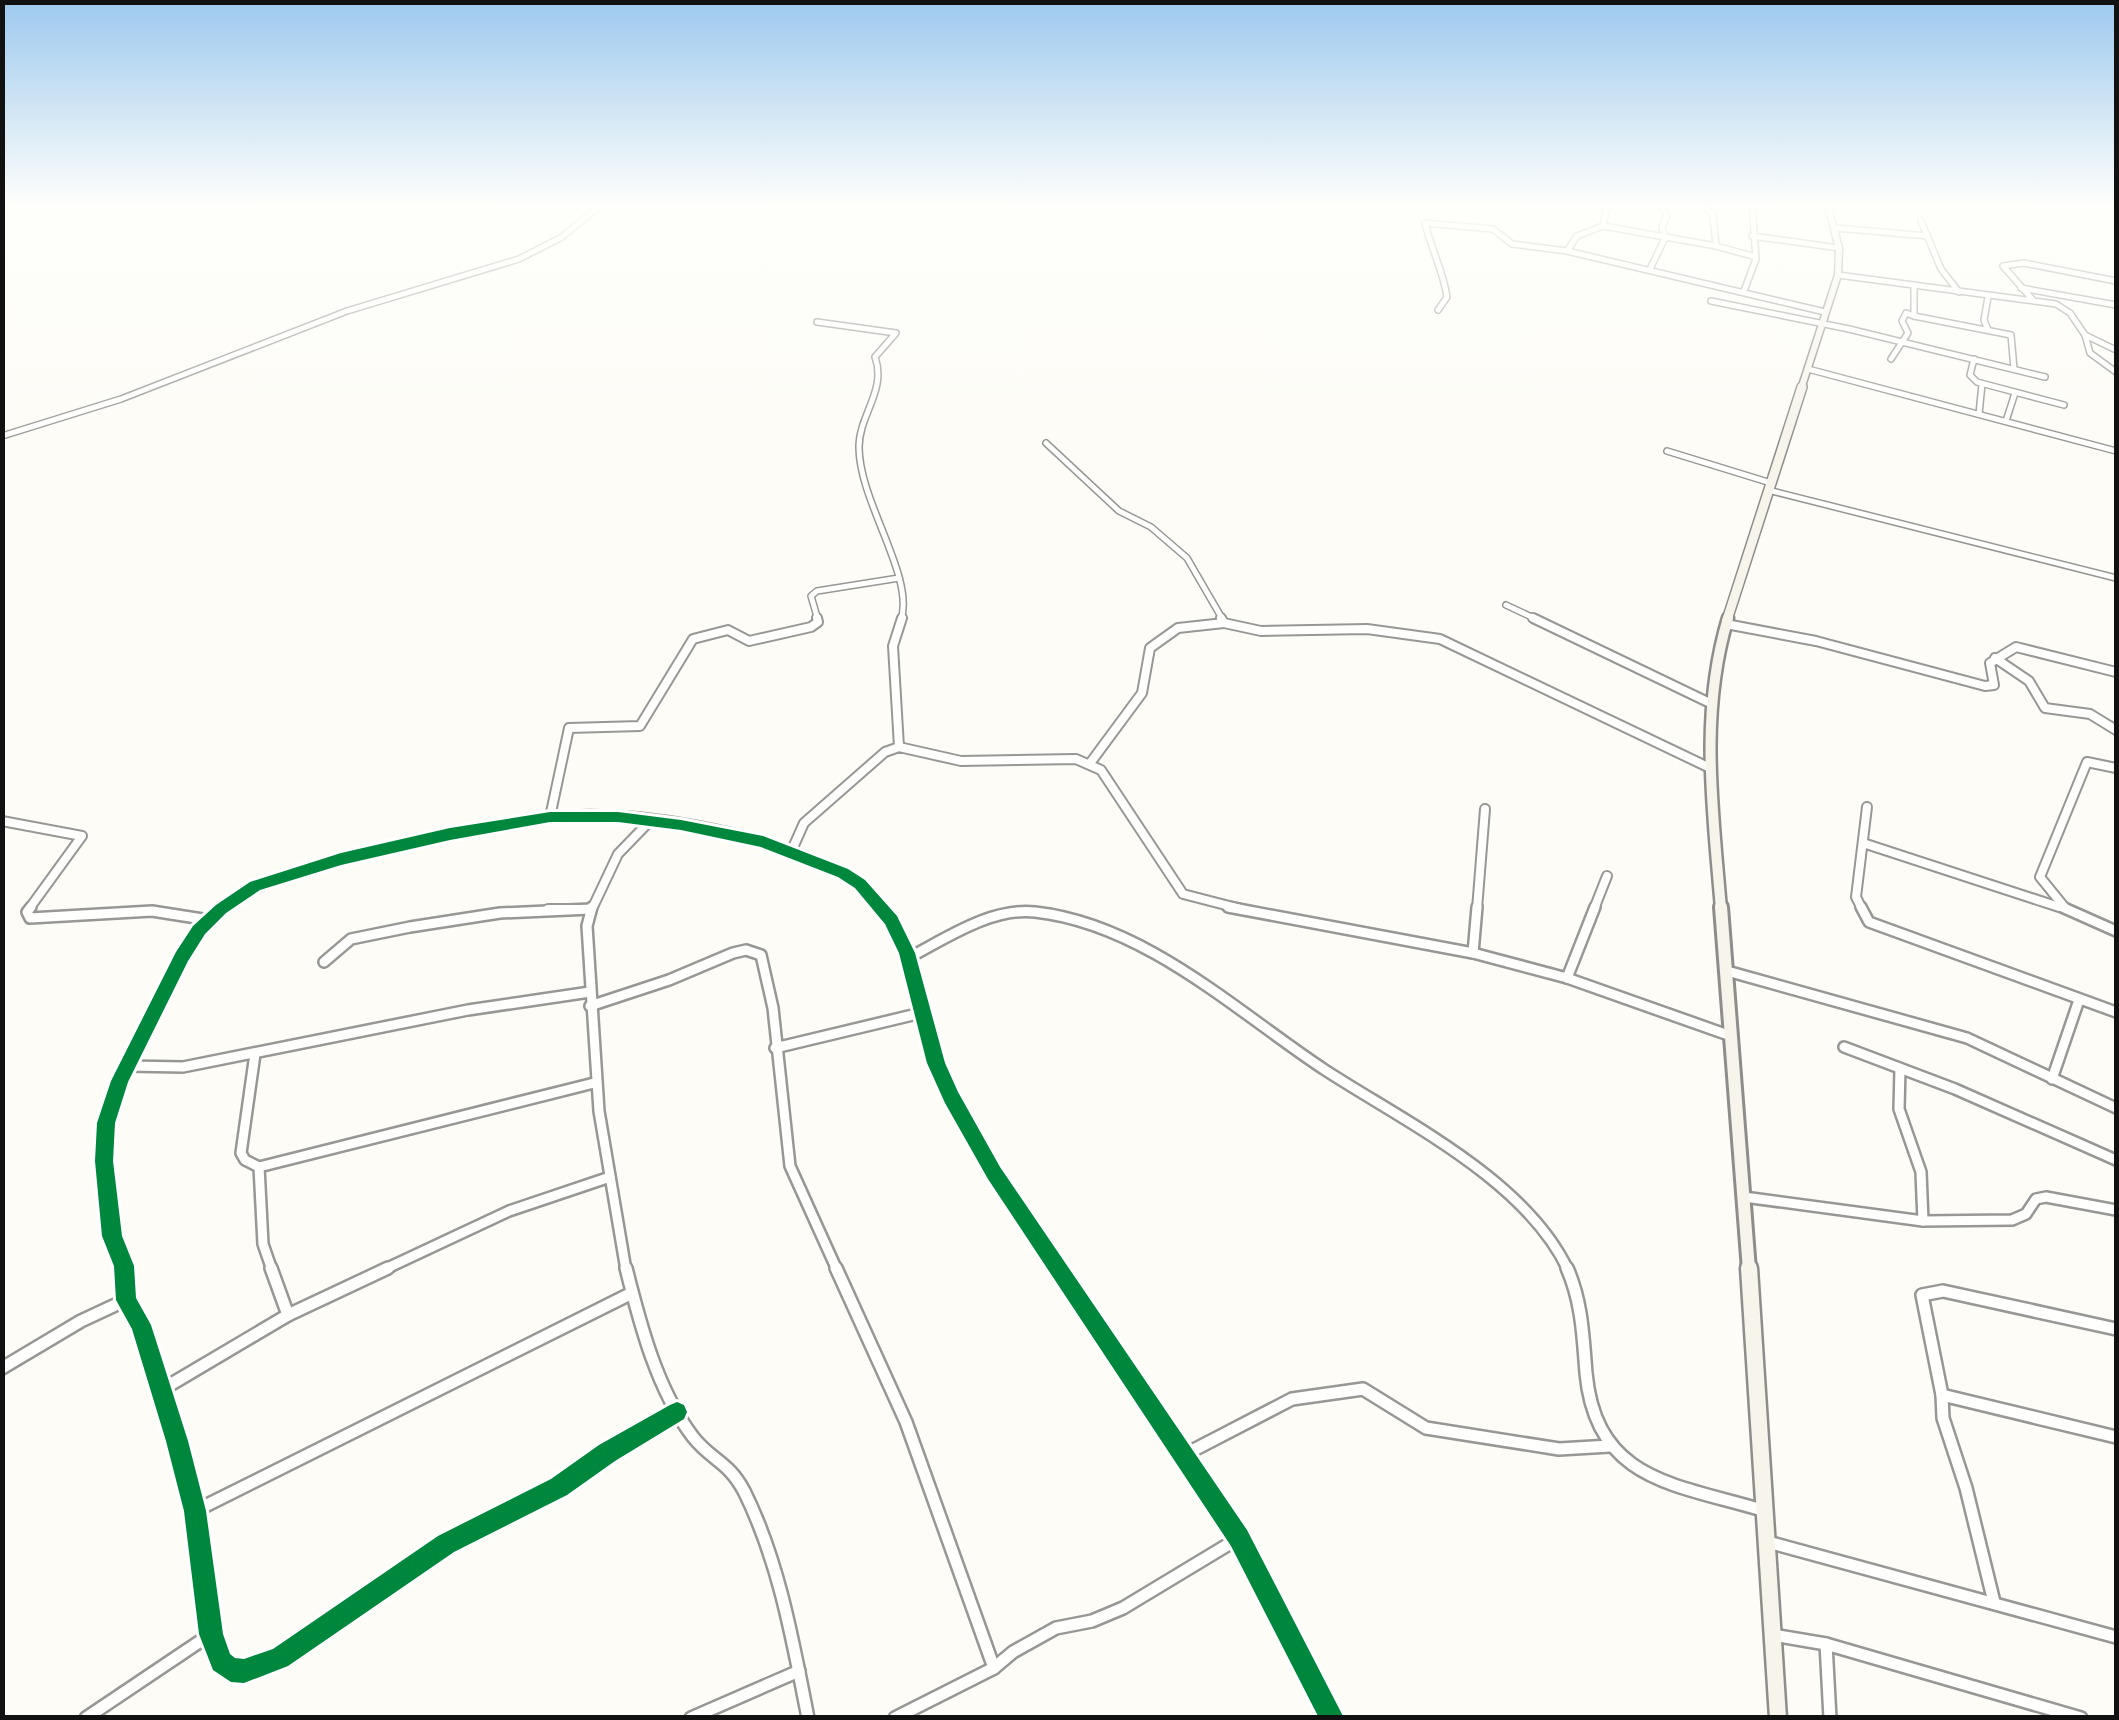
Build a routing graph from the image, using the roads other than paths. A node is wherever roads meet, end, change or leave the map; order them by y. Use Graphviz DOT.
graph roads {
  1 [pos="437,283"];
  2 [pos="1445,283"];
  3 [pos="1711,283"];
  4 [pos="1747,283"];
  5 [pos="1835,283"];
  6 [pos="1901,283"];
  7 [pos="1955,283"];
  8 [pos="2017,283"];
  9 [pos="1914,285"];
  10 [pos="2021,288"];
  11 [pos="1744,291"];
  12 [pos="1959,292"];
  13 [pos="1988,297"];
  14 [pos="2032,300"];
  15 [pos="1710,301"];
  16 [pos="2116,306"];
  17 [pos="1438,310"];
  18 [pos="1914,316"];
  19 [pos="1824,318"];
  20 [pos="817,322"];
  21 [pos="1990,331"];
  22 [pos="2085,335"];
  23 [pos="1905,342"];
  24 [pos="2116,350"];
  25 [pos="1890,359"];
  26 [pos="1974,359"];
  27 [pos="1808,369"];
  28 [pos="2014,369"];
  29 [pos="2116,372"];
  30 [pos="2046,378"];
  31 [pos="1982,384"];
  32 [pos="2015,392"];
  33 [pos="2064,405"];
  34 [pos="1979,414"];
  35 [pos="2006,421"];
  36 [pos="2,436"];
  37 [pos="1046,443"];
  38 [pos="2116,451"];
  39 [pos="1666,452"];
  40 [pos="1770,487"];
  41 [pos="899,578"];
  42 [pos="2116,578"];
  43 [pos="1506,605"];
  44 [pos="1224,623"];
  45 [pos="1726,624"];
  46 [pos="1994,658"];
  47 [pos="2116,672"];
  48 [pos="1712,704"];
  49 [pos="2116,727"];
  50 [pos="899,747"];
  51 [pos="1091,762"];
  52 [pos="1710,768"];
  53 [pos="2116,768"];
  54 [pos="1868,807"];
  55 [pos="1484,809"];
  56 [pos="550,817"];
  57 [pos="650,821"];
  58 [pos="2,822"];
  59 [pos="622,830"];
  60 [pos="1863,843"];
  61 [pos="791,852"];
  62 [pos="1606,876"];
  63 [pos="2040,877"];
  64 [pos="2032,898"];
  65 [pos="2063,908"];
  66 [pos="591,909"];
  67 [pos="210,920"];
  68 [pos="2116,931"];
  69 [pos="1474,953"];
  70 [pos="908,958"];
  71 [pos="324,962"];
  72 [pos="1727,971"];
  73 [pos="1567,978"];
  74 [pos="590,992"];
  75 [pos="2079,1000"];
  76 [pos="590,1006"];
  77 [pos="2116,1012"];
  78 [pos="921,1013"];
  79 [pos="1731,1036"];
  80 [pos="1844,1047"];
  81 [pos="775,1048"];
  82 [pos="255,1054"];
  83 [pos="128,1066"];
  84 [pos="1900,1069"];
  85 [pos="2052,1079"];
  86 [pos="594,1083"];
  87 [pos="2116,1108"];
  88 [pos="2116,1160"];
  89 [pos="259,1167"];
  90 [pos="610,1177"];
  91 [pos="1744,1197"];
  92 [pos="2116,1210"];
  93 [pos="1923,1221"];
  94 [pos="632,1293"];
  95 [pos="126,1300"];
  96 [pos="288,1316"];
  97 [pos="2116,1329"];
  98 [pos="2,1368"];
  99 [pos="163,1389"];
  100 [pos="1942,1395"];
  101 [pos="677,1412"];
  102 [pos="2116,1437"];
  103 [pos="1610,1446"];
  104 [pos="1184,1456"];
  105 [pos="1762,1510"];
  106 [pos="195,1511"];
  107 [pos="1238,1538"];
  108 [pos="1764,1541"];
  109 [pos="1994,1602"];
  110 [pos="211,1634"];
  111 [pos="1773,1635"];
  112 [pos="2116,1637"];
  113 [pos="1826,1644"];
  114 [pos="994,1668"];
  115 [pos="800,1672"];
  116 [pos="86,1718"];
  117 [pos="691,1718"];
  118 [pos="808,1718"];
  119 [pos="895,1718"];
  120 [pos="1332,1718"];
  121 [pos="1778,1718"];
  122 [pos="1830,1718"];
  123 [pos="2080,1718"];
  1 -- 36 [label="street"];
  2 -- 17 [label="street"];
  3 -- 11 [label="street"];
  4 -- 11 [label="street"];
  5 -- 19 [label="main road"];
  6 -- 9 [label="street"];
  7 -- 12 [label="street"];
  8 -- 10 [label="street"];
  9 -- 12 [label="street"];
  9 -- 18 [label="street"];
  10 -- 14 [label="street"];
  10 -- 16 [label="street"];
  11 -- 19 [label="street"];
  12 -- 13 [label="street"];
  13 -- 14 [label="street"];
  13 -- 21 [label="street"];
  14 -- 22 [label="street"];
  15 -- 19 [label="street"];
  18 -- 21 [label="street"];
  18 -- 23 [label="street"];
  19 -- 23 [label="street"];
  19 -- 27 [label="main road"];
  20 -- 41 [label="street"];
  21 -- 28 [label="street"];
  22 -- 24 [label="street"];
  22 -- 29 [label="street"];
  23 -- 25 [label="street"];
  23 -- 26 [label="street"];
  26 -- 28 [label="street"];
  26 -- 31 [label="street"];
  27 -- 34 [label="street"];
  27 -- 40 [label="main road"];
  28 -- 30 [label="street"];
  31 -- 32 [label="street"];
  31 -- 34 [label="street"];
  32 -- 33 [label="street"];
  32 -- 35 [label="street"];
  34 -- 35 [label="street"];
  35 -- 38 [label="street"];
  37 -- 44 [label="street"];
  39 -- 40 [label="street"];
  40 -- 42 [label="street"];
  40 -- 45 [label="main road"];
  41 -- 50 [label="street"];
  41 -- 56 [label="street"];
  43 -- 48 [label="street"];
  44 -- 51 [label="street"];
  44 -- 52 [label="street"];
  45 -- 46 [label="street"];
  45 -- 48 [label="main road"];
  46 -- 47 [label="street"];
  46 -- 49 [label="street"];
  48 -- 52 [label="main road"];
  50 -- 51 [label="street"];
  50 -- 61 [label="street"];
  51 -- 69 [label="street"];
  52 -- 72 [label="main road"];
  53 -- 63 [label="street"];
  54 -- 60 [label="street"];
  55 -- 69 [label="street"];
  56 -- 59 [label="street"];
  56 -- 67 [label="street"];
  57 -- 59 [label="street"];
  57 -- 59 [label="street"];
  57 -- 61 [label="street"];
  58 -- 67 [label="street"];
  59 -- 66 [label="street"];
  60 -- 64 [label="street"];
  60 -- 75 [label="street"];
  61 -- 70 [label="street"];
  62 -- 73 [label="street"];
  63 -- 64 [label="street"];
  63 -- 65 [label="street"];
  64 -- 65 [label="street"];
  65 -- 68 [label="street"];
  66 -- 71 [label="street"];
  66 -- 74 [label="street"];
  67 -- 83 [label="street"];
  69 -- 73 [label="street"];
  70 -- 78 [label="street"];
  70 -- 103 [label="street"];
  72 -- 79 [label="main road"];
  72 -- 85 [label="street"];
  73 -- 79 [label="street"];
  74 -- 76 [label="street"];
  74 -- 82 [label="street"];
  75 -- 77 [label="street"];
  75 -- 85 [label="street"];
  76 -- 81 [label="street"];
  76 -- 86 [label="street"];
  78 -- 81 [label="street"];
  78 -- 104 [label="street"];
  79 -- 91 [label="main road"];
  80 -- 84 [label="street"];
  81 -- 114 [label="street"];
  82 -- 83 [label="street"];
  82 -- 89 [label="street"];
  83 -- 95 [label="street"];
  84 -- 88 [label="street"];
  84 -- 93 [label="street"];
  85 -- 87 [label="street"];
  86 -- 89 [label="street"];
  86 -- 90 [label="street"];
  89 -- 96 [label="street"];
  90 -- 94 [label="street"];
  90 -- 96 [label="street"];
  91 -- 93 [label="street"];
  91 -- 105 [label="main road"];
  92 -- 93 [label="street"];
  94 -- 101 [label="street"];
  94 -- 106 [label="street"];
  95 -- 98 [label="street"];
  95 -- 99 [label="street"];
  96 -- 99 [label="street"];
  97 -- 100 [label="street"];
  99 -- 106 [label="street"];
  100 -- 102 [label="street"];
  100 -- 109 [label="street"];
  101 -- 110 [label="street"];
  101 -- 115 [label="street"];
  103 -- 104 [label="street"];
  103 -- 105 [label="street"];
  104 -- 107 [label="street"];
  105 -- 108 [label="main road"];
  106 -- 110 [label="street"];
  107 -- 114 [label="street"];
  107 -- 120 [label="street"];
  108 -- 109 [label="street"];
  108 -- 111 [label="main road"];
  109 -- 112 [label="street"];
  110 -- 116 [label="street"];
  111 -- 113 [label="street"];
  111 -- 121 [label="main road"];
  113 -- 122 [label="street"];
  113 -- 123 [label="street"];
  114 -- 119 [label="street"];
  115 -- 117 [label="street"];
  115 -- 118 [label="street"];
}
